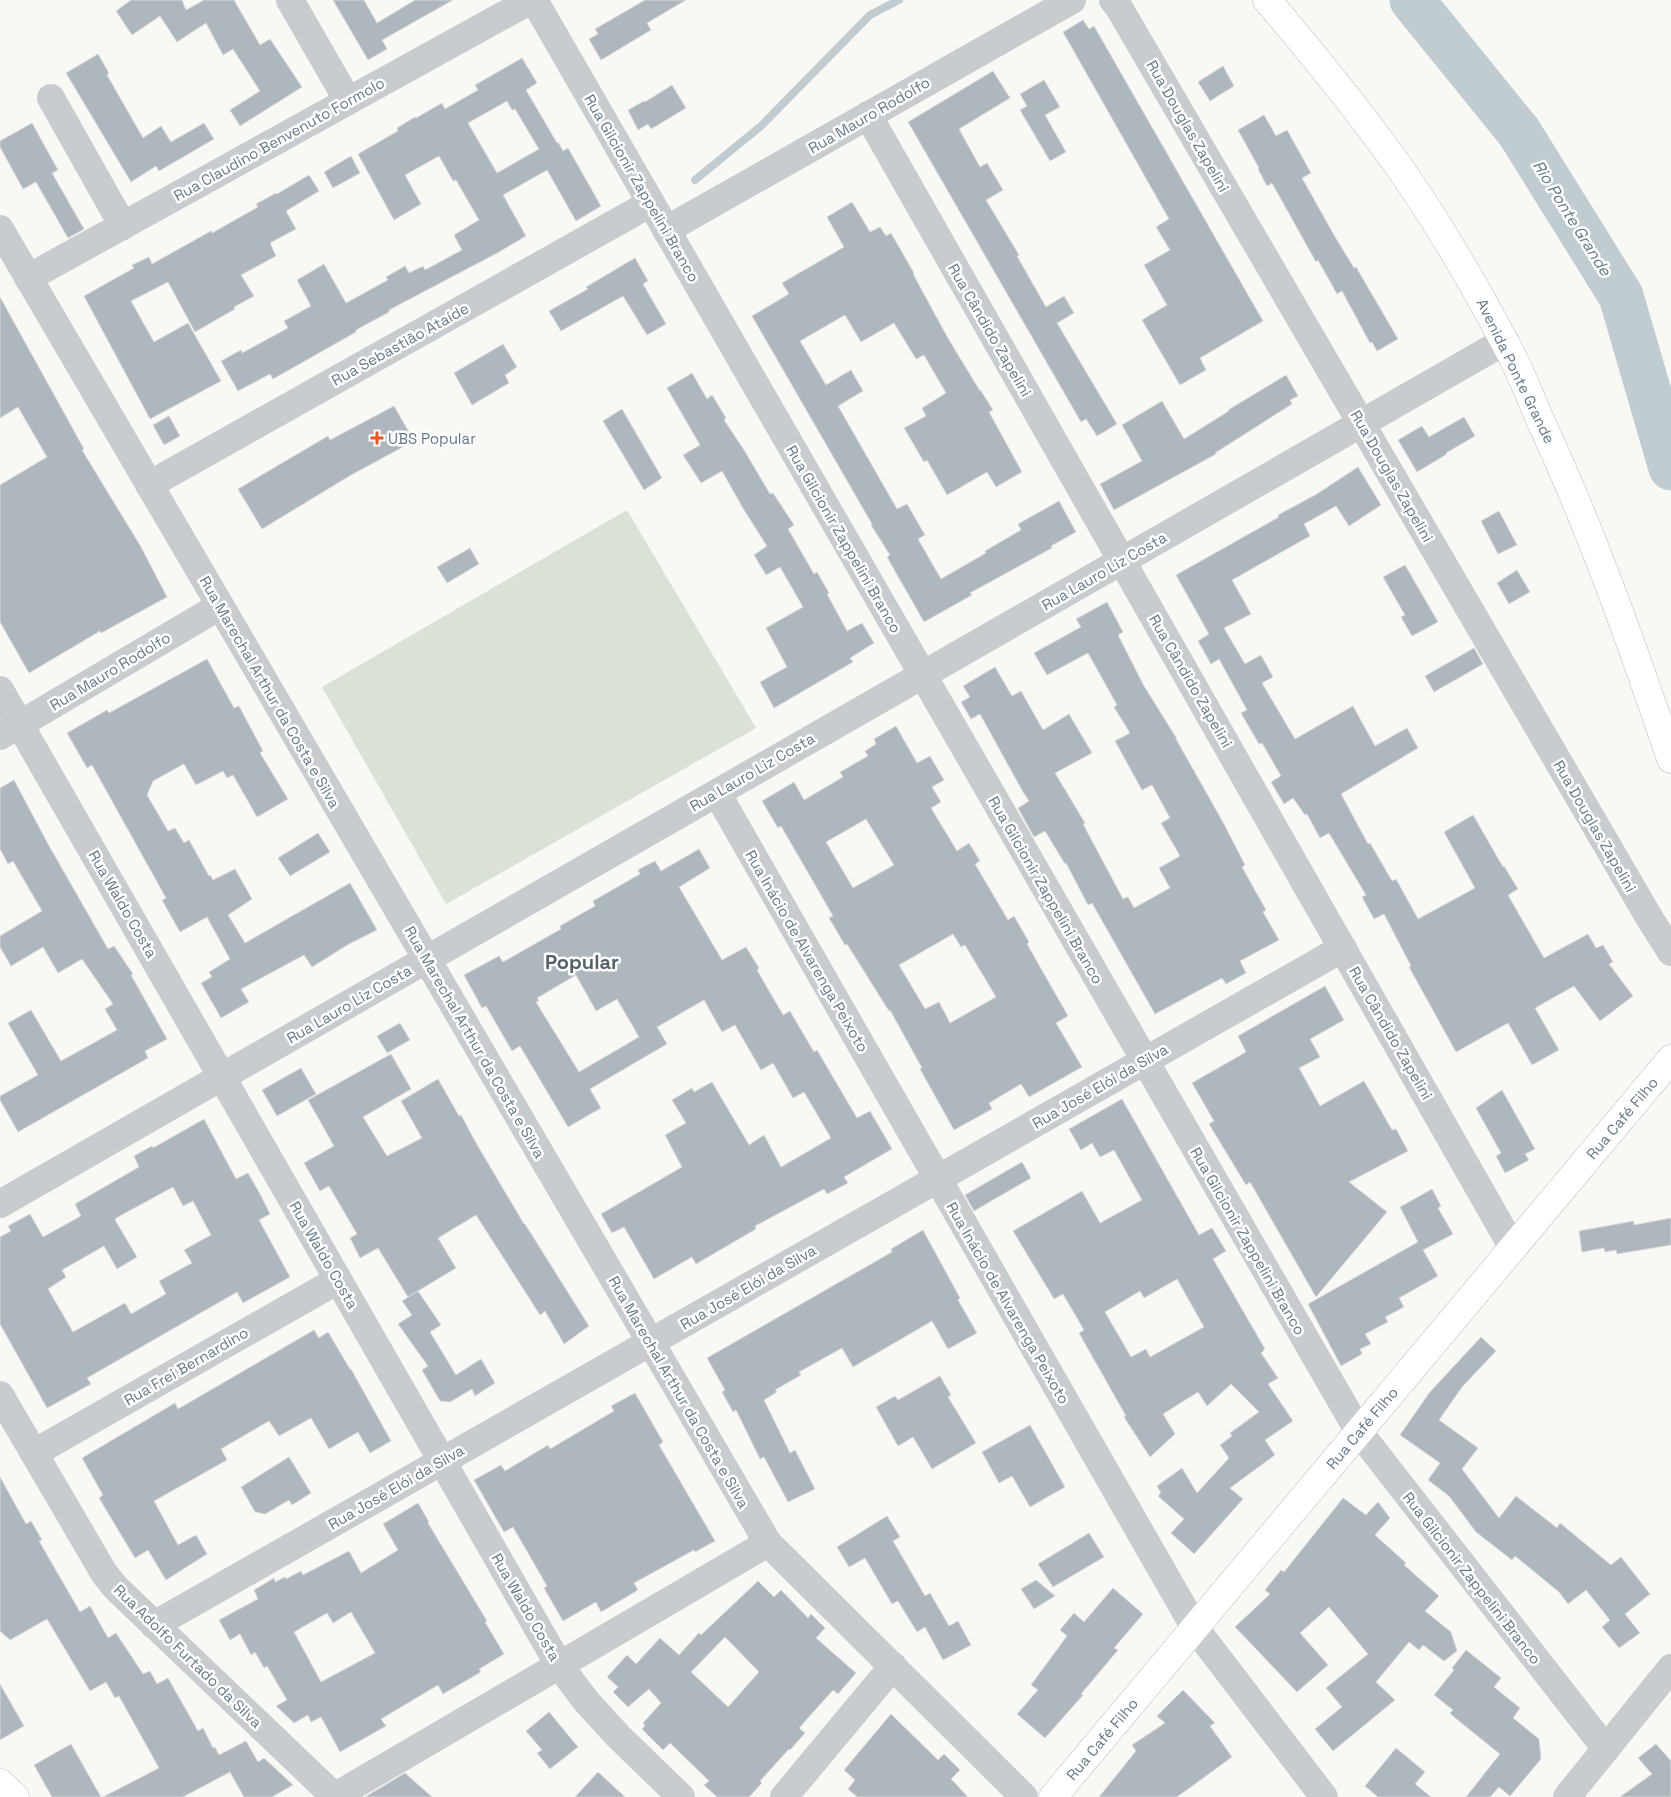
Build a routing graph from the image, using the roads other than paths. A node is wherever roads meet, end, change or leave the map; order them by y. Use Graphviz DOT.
graph roads {
  1 [pos="290,0"];
  2 [pos="532,0"];
  3 [pos="1072,0"];
  4 [pos="1113,0"];
  5 [pos="1267,0"];
  6 [pos="51,98"];
  7 [pos="348,101"];
  8 [pos="868,115"];
  9 [pos="651,203"];
  10 [pos="123,226"];
  11 [pos="0,229"];
  12 [pos="666,230"];
  13 [pos="28,278"];
  14 [pos="1504,341"];
  15 [pos="1362,423"];
  16 [pos="149,485"];
  17 [pos="1122,561"];
  18 [pos="220,606"];
  19 [pos="922,675"];
  20 [pos="0,690"];
  21 [pos="10,730"];
  22 [pos="1671,759"];
  23 [pos="716,793"];
  24 [pos="1342,948"];
  25 [pos="1671,952"];
  26 [pos="426,959"];
  27 [pos="1671,1059"];
  28 [pos="1144,1061"];
  29 [pos="222,1077"];
  30 [pos="938,1179"];
  31 [pos="0,1204"];
  32 [pos="1513,1248"];
  33 [pos="338,1280"];
  34 [pos="650,1342"];
  35 [pos="0,1395"];
  36 [pos="1358,1432"];
  37 [pos="34,1453"];
  38 [pos="442,1461"];
  39 [pos="768,1542"];
  40 [pos="154,1625"];
  41 [pos="1195,1628"];
  42 [pos="559,1665"];
  43 [pos="892,1666"];
  44 [pos="1671,1668"];
  45 [pos="1606,1749"];
  46 [pos="0,1783"];
  47 [pos="0,1796"];
  48 [pos="14,1797"];
  49 [pos="335,1797"];
  50 [pos="681,1797"];
  51 [pos="784,1797"];
  52 [pos="1024,1797"];
  53 [pos="1053,1797"];
  54 [pos="1324,1797"];
  55 [pos="1567,1797"];
  1 -- 7 [label="street"];
  2 -- 7 [label="street, Rua Claudino Benvenuto Formolo"];
  2 -- 9 [label="street, Rua Gilcionir Zappelini Branco"];
  3 -- 8 [label="street, Rua Mauro Rodolfo"];
  4 -- 15 [label="street, Rua Douglas Zapelini"];
  5 -- 14 [label="street, Avenida Ponte Grande"];
  6 -- 10 [label="street"];
  7 -- 10 [label="street, Rua Claudino Benvenuto Formolo"];
  8 -- 12 [label="street, Rua Mauro Rodolfo"];
  8 -- 17 [label="street, Rua Cândido Zapelini"];
  9 -- 12 [label="street, Rua Gilcionir Zappelini Branco"];
  9 -- 16 [label="street, Rua Sebastião Ataíde"];
  10 -- 13 [label="street, Rua Claudino Benvenuto Formolo"];
  11 -- 13 [label="street, Rua Marechal Arthur da Costa e Silva"];
  12 -- 19 [label="street, Rua Gilcionir Zappelini Branco"];
  13 -- 16 [label="street, Rua Marechal Arthur da Costa e Silva"];
  14 -- 15 [label="street, Rua Lauro Liz Costa"];
  14 -- 22 [label="street, Avenida Ponte Grande"];
  15 -- 17 [label="street, Rua Lauro Liz Costa"];
  15 -- 25 [label="street, Rua Douglas Zapelini"];
  16 -- 18 [label="street, Rua Marechal Arthur da Costa e Silva"];
  17 -- 19 [label="street, Rua Lauro Liz Costa"];
  17 -- 24 [label="street, Rua Cândido Zapelini"];
  18 -- 21 [label="street, Rua Mauro Rodolfo"];
  18 -- 26 [label="street, Rua Marechal Arthur da Costa e Silva"];
  19 -- 23 [label="street, Rua Lauro Liz Costa"];
  19 -- 28 [label="street, Rua Gilcionir Zappelini Branco"];
  20 -- 21 [label="street, Rua Waldo Costa"];
  21 -- 29 [label="street, Rua Waldo Costa"];
  23 -- 26 [label="street, Rua Lauro Liz Costa"];
  23 -- 30 [label="street, Rua Inácio de Alvarenga Peixoto"];
  24 -- 28 [label="street, Rua José Elói da Silva"];
  24 -- 32 [label="street, Rua Cândido Zapelini"];
  26 -- 29 [label="street, Rua Lauro Liz Costa"];
  26 -- 34 [label="street, Rua Marechal Arthur da Costa e Silva"];
  27 -- 32 [label="street, Rua Café Filho"];
  28 -- 30 [label="street, Rua José Elói da Silva"];
  28 -- 36 [label="street, Rua Gilcionir Zappelini Branco"];
  29 -- 31 [label="street, Rua Lauro Liz Costa"];
  29 -- 33 [label="street, Rua Waldo Costa"];
  30 -- 34 [label="street, Rua José Elói da Silva"];
  30 -- 41 [label="street, Rua Inácio de Alvarenga Peixoto"];
  32 -- 36 [label="street, Rua Café Filho"];
  33 -- 37 [label="street, Rua Frei Bernardino"];
  33 -- 38 [label="street, Rua Waldo Costa"];
  34 -- 38 [label="street, Rua José Elói da Silva"];
  34 -- 39 [label="street, Rua Marechal Arthur da Costa e Silva"];
  35 -- 37 [label="street, Rua Adolfo Furtado da Silva"];
  36 -- 41 [label="street, Rua Café Filho"];
  36 -- 45 [label="street, Rua Gilcionir Zappelini Branco"];
  37 -- 40 [label="street, Rua Adolfo Furtado da Silva"];
  38 -- 40 [label="street, Rua José Elói da Silva"];
  38 -- 42 [label="street, Rua Waldo Costa"];
  39 -- 42 [label="street"];
  39 -- 43 [label="street, Rua Marechal Arthur da Costa e Silva"];
  40 -- 49 [label="street, Rua Adolfo Furtado da Silva"];
  41 -- 53 [label="street, Rua Café Filho"];
  41 -- 54 [label="street, Rua Inácio de Alvarenga Peixoto"];
  42 -- 49 [label="street"];
  42 -- 50 [label="street, Rua Waldo Costa"];
  43 -- 51 [label="street"];
  43 -- 52 [label="street, Rua Marechal Arthur da Costa e Silva"];
  44 -- 45 [label="street"];
  45 -- 55 [label="street"];
  46 -- 48 [label="street"];
  47 -- 48 [label="street"];
}
